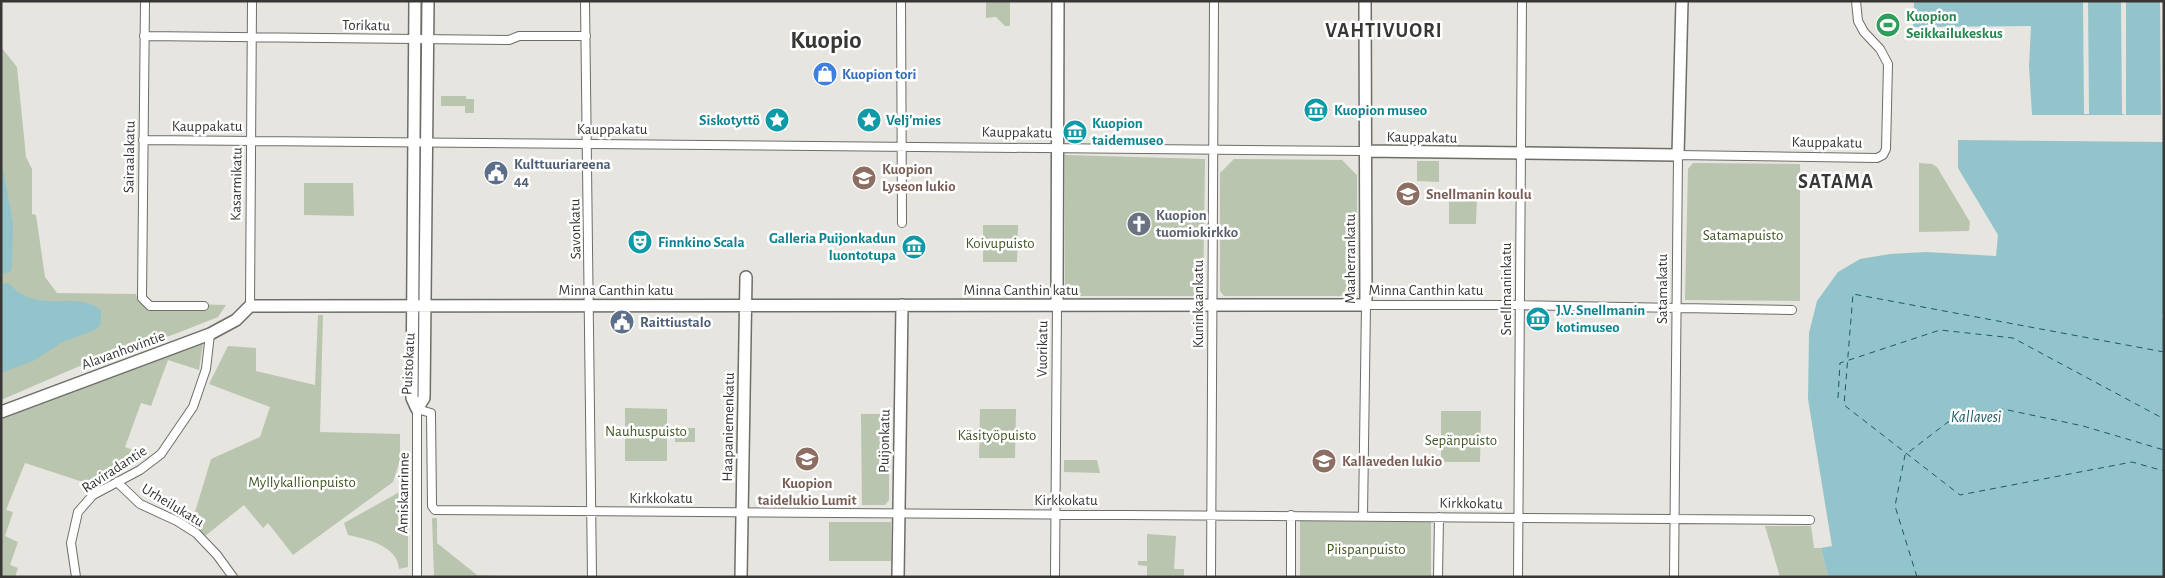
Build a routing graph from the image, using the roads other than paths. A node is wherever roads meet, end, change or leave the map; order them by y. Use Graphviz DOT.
graph roads {
  1 [pos="145,1"];
  2 [pos="252,1"];
  3 [pos="415,1"];
  4 [pos="428,1"];
  5 [pos="585,1"];
  6 [pos="901,1"];
  7 [pos="1058,1"];
  8 [pos="1214,1"];
  9 [pos="1365,1"];
  10 [pos="1522,1"];
  11 [pos="1682,1"];
  12 [pos="1856,1"];
  13 [pos="144,36"];
  14 [pos="586,36"];
  15 [pos="251,38"];
  16 [pos="414,40"];
  17 [pos="427,40"];
  18 [pos="143,140"];
  19 [pos="250,141"];
  20 [pos="414,142"];
  21 [pos="428,142"];
  22 [pos="588,144"];
  23 [pos="902,146"];
  24 [pos="1054,148"];
  25 [pos="1214,150"];
  26 [pos="1364,151"];
  27 [pos="1521,153"];
  28 [pos="1678,155"];
  29 [pos="902,223"];
  30 [pos="746,277"];
  31 [pos="413,304"];
  32 [pos="425,305"];
  33 [pos="590,305"];
  34 [pos="746,305"];
  35 [pos="902,305"];
  36 [pos="1057,305"];
  37 [pos="1212,305"];
  38 [pos="1519,305"];
  39 [pos="204,306"];
  40 [pos="250,306"];
  41 [pos="1366,306"];
  42 [pos="1677,308"];
  43 [pos="1792,310"];
  44 [pos="210,334"];
  45 [pos="417,409"];
  46 [pos="1,412"];
  47 [pos="117,482"];
  48 [pos="592,511"];
  49 [pos="742,512"];
  50 [pos="898,512"];
  51 [pos="1055,514"];
  52 [pos="1211,515"];
  53 [pos="1291,515"];
  54 [pos="1364,516"];
  55 [pos="1439,517"];
  56 [pos="1518,518"];
  57 [pos="1675,519"];
  58 [pos="1810,520"];
  59 [pos="76,577"];
  60 [pos="233,577"];
  61 [pos="417,577"];
  62 [pos="592,577"];
  63 [pos="741,577"];
  64 [pos="898,577"];
  65 [pos="1055,577"];
  66 [pos="1211,577"];
  67 [pos="1291,577"];
  68 [pos="1438,577"];
  69 [pos="1518,577"];
  70 [pos="1674,577"];
  1 -- 13 [label="street, Sairaalakatu"];
  2 -- 15 [label="street, Kasarmikatu"];
  3 -- 16 [label="main road, Puistokatu"];
  4 -- 17 [label="main road, Puistokatu"];
  5 -- 14 [label="street, Savonkatu"];
  6 -- 23 [label="street"];
  7 -- 24 [label="main road, Vuorikatu"];
  8 -- 25 [label="street, Kuninkaankatu"];
  9 -- 26 [label="main road, Maaherrankatu"];
  10 -- 27 [label="street, Snellmaninkatu"];
  11 -- 28 [label="main road, Satamakatu"];
  12 -- 28 [label="street, Kauppakatu"];
  13 -- 15 [label="street, Torikatu"];
  13 -- 18 [label="street, Sairaalakatu"];
  14 -- 17 [label="street, Torikatu"];
  14 -- 22 [label="street, Savonkatu"];
  15 -- 16 [label="street, Torikatu"];
  15 -- 19 [label="street, Kasarmikatu"];
  16 -- 17 [label="street, Torikatu"];
  16 -- 20 [label="main road, Puistokatu"];
  17 -- 21 [label="main road, Puistokatu"];
  18 -- 19 [label="street, Kauppakatu"];
  18 -- 39 [label="street, Sairaalakatu"];
  19 -- 20 [label="street, Kauppakatu"];
  19 -- 40 [label="street, Kasarmikatu"];
  20 -- 21 [label="street, Kauppakatu"];
  20 -- 31 [label="main road, Puistokatu"];
  21 -- 22 [label="street, Kauppakatu"];
  21 -- 32 [label="main road, Puistokatu"];
  22 -- 23 [label="street, Kauppakatu"];
  22 -- 33 [label="street, Savonkatu"];
  23 -- 24 [label="street, Kauppakatu"];
  23 -- 29 [label="street"];
  24 -- 25 [label="street, Kauppakatu"];
  24 -- 36 [label="main road, Vuorikatu"];
  25 -- 26 [label="street, Kauppakatu"];
  25 -- 37 [label="street, Kuninkaankatu"];
  26 -- 27 [label="main road, Kauppakatu"];
  26 -- 41 [label="main road, Maaherrankatu"];
  27 -- 28 [label="main road, Kauppakatu"];
  27 -- 38 [label="street, Snellmaninkatu"];
  28 -- 42 [label="street, Satamakatu"];
  30 -- 34 [label="main road, Haapaniemenkatu"];
  31 -- 32 [label="main road, Minna Canthin katu"];
  31 -- 40 [label="main road, Minna Canthin katu"];
  31 -- 45 [label="main road, Puistokatu"];
  32 -- 33 [label="main road, Minna Canthin katu"];
  32 -- 45 [label="main road, Puistokatu"];
  33 -- 34 [label="main road, Minna Canthin katu"];
  33 -- 48 [label="street, Savonkatu"];
  34 -- 35 [label="main road, Minna Canthin katu"];
  34 -- 49 [label="main road, Haapaniemenkatu"];
  35 -- 36 [label="main road, Minna Canthin katu"];
  35 -- 50 [label="main road, Puijonkatu"];
  36 -- 37 [label="main road, Minna Canthin katu"];
  36 -- 51 [label="street, Vuorikatu"];
  37 -- 41 [label="main road, Minna Canthin katu"];
  37 -- 52 [label="street, Kuninkaankatu"];
  38 -- 41 [label="street, Minna Canthin katu"];
  38 -- 42 [label="street, Minna Canthin katu"];
  38 -- 56 [label="street, Snellmaninkatu"];
  40 -- 44 [label="main road, Alavanhovintie"];
  41 -- 54 [label="street, Maaherrankatu"];
  42 -- 43 [label="street, Minna Canthin katu"];
  42 -- 57 [label="street, Satamakatu"];
  44 -- 46 [label="main road, Alavanhovintie"];
  44 -- 47 [label="street, Raviradantie"];
  45 -- 48 [label="street, Kirkkokatu"];
  45 -- 61 [label="street, Amiskanrinne"];
  47 -- 59 [label="street, Raviradantie"];
  47 -- 60 [label="street, Urheilukatu"];
  48 -- 49 [label="street, Kirkkokatu"];
  48 -- 62 [label="street, Savonkatu"];
  49 -- 50 [label="street, Kirkkokatu"];
  49 -- 63 [label="main road, Haapaniemenkatu"];
  50 -- 51 [label="street, Kirkkokatu"];
  50 -- 64 [label="main road, Puijonkatu"];
  51 -- 52 [label="street, Kirkkokatu"];
  51 -- 65 [label="street, Vuorikatu"];
  52 -- 53 [label="street, Kirkkokatu"];
  52 -- 66 [label="street, Kuninkaankatu"];
  53 -- 54 [label="street, Kirkkokatu"];
  53 -- 67 [label="street"];
  54 -- 55 [label="street, Kirkkokatu"];
  55 -- 56 [label="street, Kirkkokatu"];
  55 -- 68 [label="street"];
  56 -- 57 [label="street, Kirkkokatu"];
  56 -- 69 [label="street, Snellmaninkatu"];
  57 -- 58 [label="street, Kirkkokatu"];
  57 -- 70 [label="street, Satamakatu"];
}
